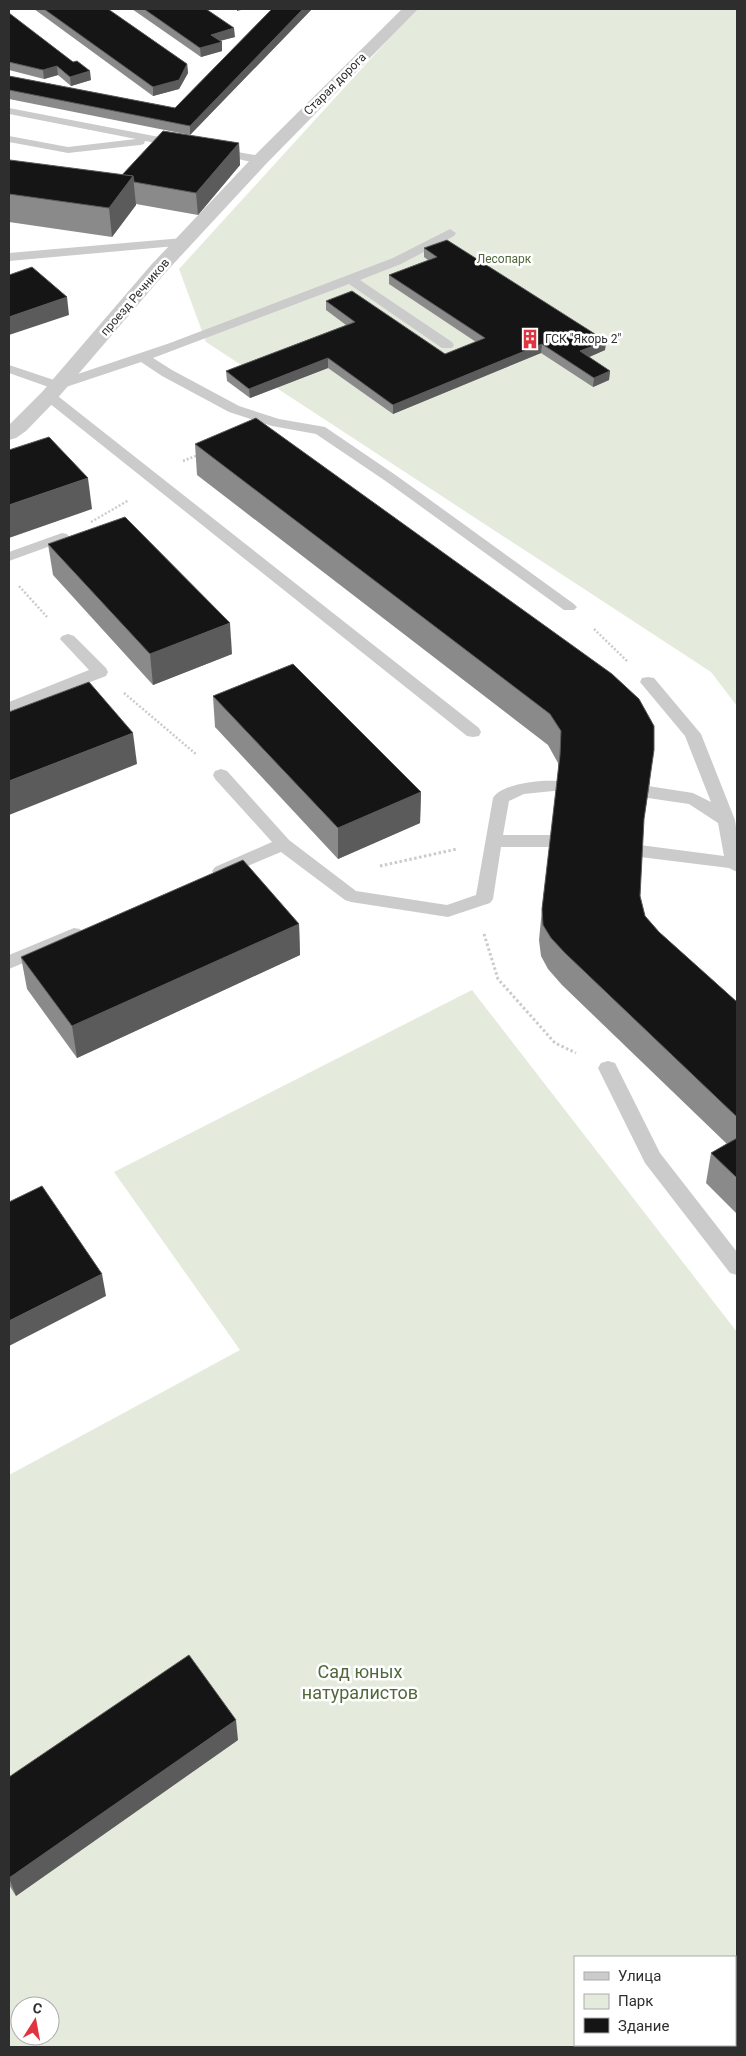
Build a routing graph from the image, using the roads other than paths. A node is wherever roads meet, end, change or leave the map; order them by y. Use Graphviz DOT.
graph roads {
  1 [pos="410,9"];
  2 [pos="9,110"];
  3 [pos="9,139"];
  4 [pos="159,140"];
  5 [pos="260,160"];
  6 [pos="450,233"];
  7 [pos="183,242"];
  8 [pos="9,257"];
  9 [pos="350,279"];
  10 [pos="447,345"];
  11 [pos="143,357"];
  12 [pos="9,369"];
  13 [pos="53,391"];
  14 [pos="9,434"];
  15 [pos="62,537"];
  16 [pos="9,557"];
  17 [pos="569,607"];
  18 [pos="68,639"];
  19 [pos="648,682"];
  20 [pos="9,708"];
  21 [pos="473,732"];
  22 [pos="221,775"];
  23 [pos="557,786"];
  24 [pos="648,792"];
  25 [pos="726,820"];
  26 [pos="551,840"];
  27 [pos="494,841"];
  28 [pos="283,844"];
  29 [pos="640,851"];
  30 [pos="736,864"];
  31 [pos="210,876"];
  32 [pos="91,927"];
  33 [pos="9,962"];
  34 [pos="608,1068"];
  35 [pos="737,1267"];
  1 -- 5 [label="street, Старая дорога"];
  2 -- 4 [label="lane"];
  3 -- 4 [label="lane"];
  4 -- 5 [label="lane"];
  5 -- 7 [label="street, проезд Речников"];
  6 -- 9 [label="lane"];
  7 -- 8 [label="lane"];
  7 -- 13 [label="street, проезд Речников"];
  9 -- 10 [label="lane"];
  9 -- 11 [label="lane"];
  11 -- 13 [label="lane"];
  11 -- 17 [label="lane"];
  12 -- 13 [label="lane"];
  13 -- 14 [label="street, проезд Речников"];
  13 -- 21 [label="lane"];
  15 -- 16 [label="lane"];
  18 -- 20 [label="lane"];
  19 -- 25 [label="lane"];
  22 -- 28 [label="lane"];
  23 -- 27 [label="lane"];
  24 -- 25 [label="lane"];
  25 -- 30 [label="lane"];
  26 -- 27 [label="lane"];
  27 -- 28 [label="lane"];
  28 -- 31 [label="lane"];
  29 -- 30 [label="lane"];
  32 -- 33 [label="lane"];
  34 -- 35 [label="lane"];
}
